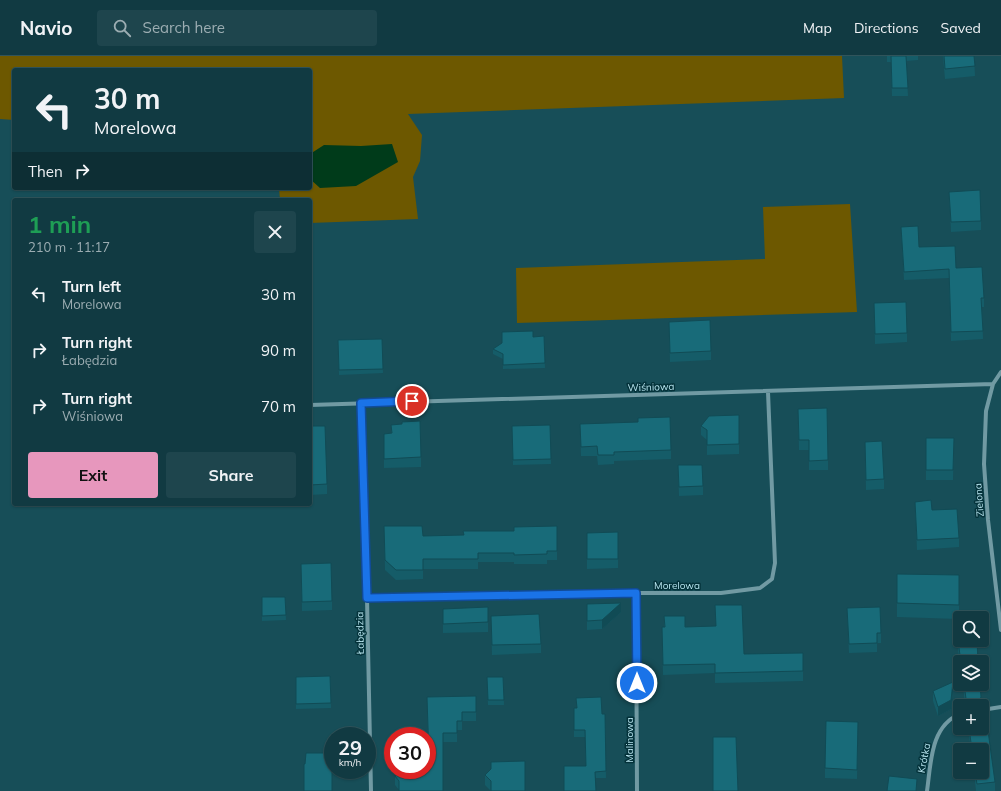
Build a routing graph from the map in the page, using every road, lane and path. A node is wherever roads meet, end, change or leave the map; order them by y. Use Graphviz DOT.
graph roads {
  1 [pos="1001,372"];
  2 [pos="993,384"];
  3 [pos="768,392"];
  4 [pos="361,403"];
  5 [pos="312,405"];
  6 [pos="636,593"];
  7 [pos="367,598"];
  8 [pos="1001,630"];
  9 [pos="1001,707"];
  10 [pos="989,709"];
  11 [pos="953,718"];
  12 [pos="371,791"];
  13 [pos="637,791"];
  14 [pos="927,791"];
  1 -- 2 [label="street, Zielona"];
  2 -- 3 [label="street, Wiśniowa"];
  2 -- 8 [label="street, Zielona"];
  3 -- 4 [label="street, Wiśniowa"];
  3 -- 6 [label="street, Morelowa"];
  4 -- 5 [label="street, Wiśniowa"];
  4 -- 7 [label="street, Łabędzia"];
  6 -- 7 [label="street, Morelowa"];
  6 -- 13 [label="street, Malinowa"];
  7 -- 12 [label="street, Łabędzia"];
  9 -- 10 [label="street"];
  11 -- 14 [label="street, Krótka"];
}
